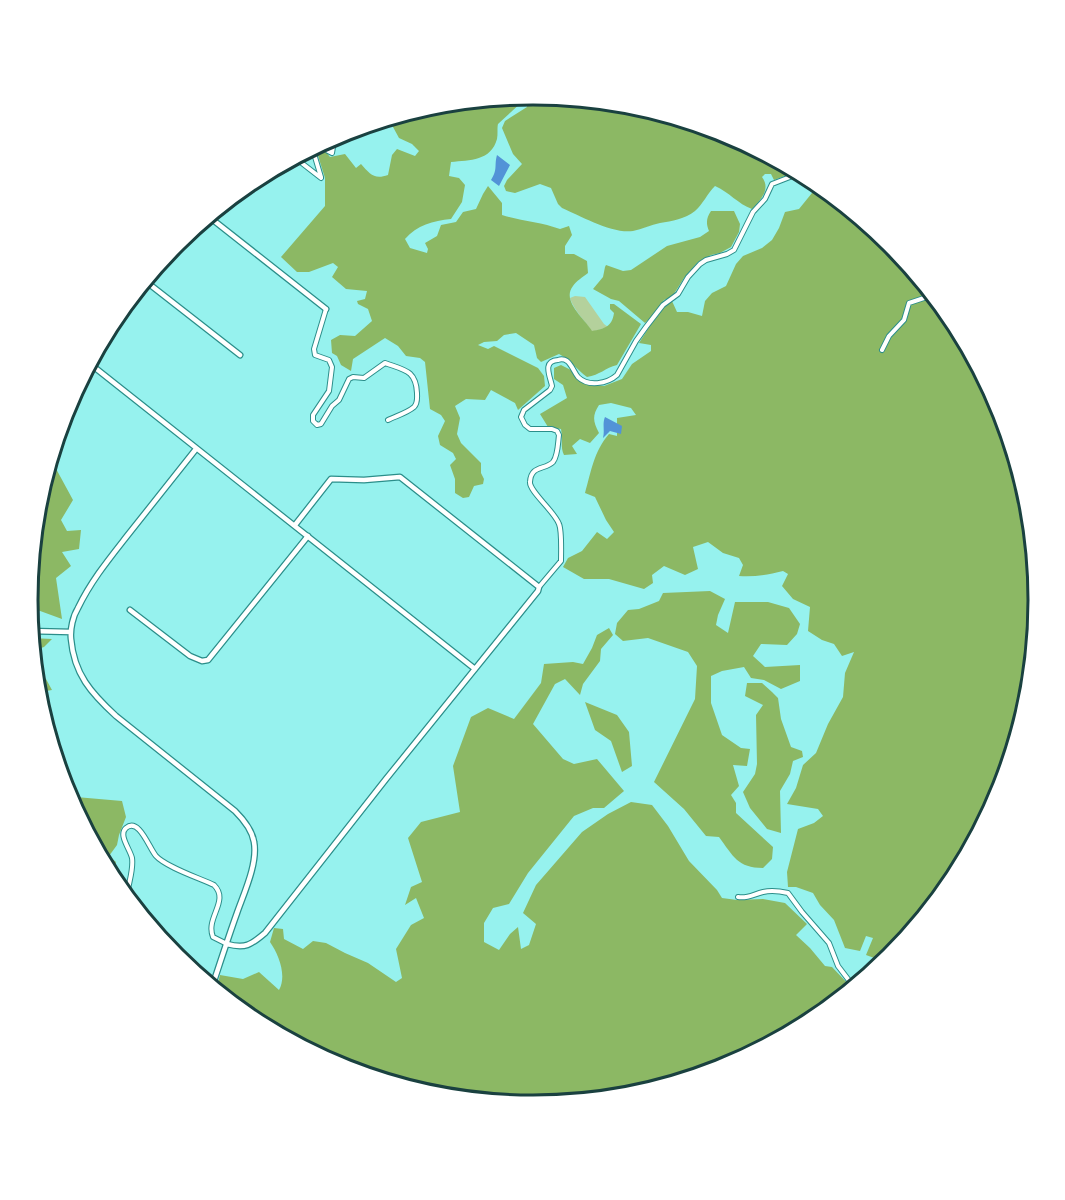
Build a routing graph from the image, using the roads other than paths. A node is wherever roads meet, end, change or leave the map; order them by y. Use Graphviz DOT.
graph roads {
  1 [pos="315,156"];
  2 [pos="301,163"];
  3 [pos="790,177"];
  4 [pos="214,221"];
  5 [pos="151,285"];
  6 [pos="924,298"];
  7 [pos="326,309"];
  8 [pos="882,350"];
  9 [pos="240,355"];
  10 [pos="96,368"];
  11 [pos="388,420"];
  12 [pos="196,449"];
  13 [pos="295,525"];
  14 [pos="308,536"];
  15 [pos="538,587"];
  16 [pos="130,610"];
  17 [pos="39,632"];
  18 [pos="71,632"];
  19 [pos="475,669"];
  20 [pos="129,886"];
  21 [pos="738,897"];
  22 [pos="227,944"];
  23 [pos="215,979"];
  24 [pos="849,980"];
  1 -- 2 [label="street"];
  3 -- 15 [label="street"];
  4 -- 7 [label="street"];
  5 -- 9 [label="street"];
  6 -- 8 [label="street"];
  7 -- 11 [label="street"];
  10 -- 12 [label="street"];
  12 -- 13 [label="street"];
  12 -- 18 [label="street"];
  13 -- 14 [label="street"];
  13 -- 15 [label="street"];
  14 -- 16 [label="street"];
  14 -- 19 [label="street"];
  15 -- 19 [label="street"];
  17 -- 18 [label="street"];
  18 -- 22 [label="street"];
  19 -- 22 [label="street"];
  20 -- 22 [label="street"];
  21 -- 24 [label="street"];
  22 -- 23 [label="street"];
}
